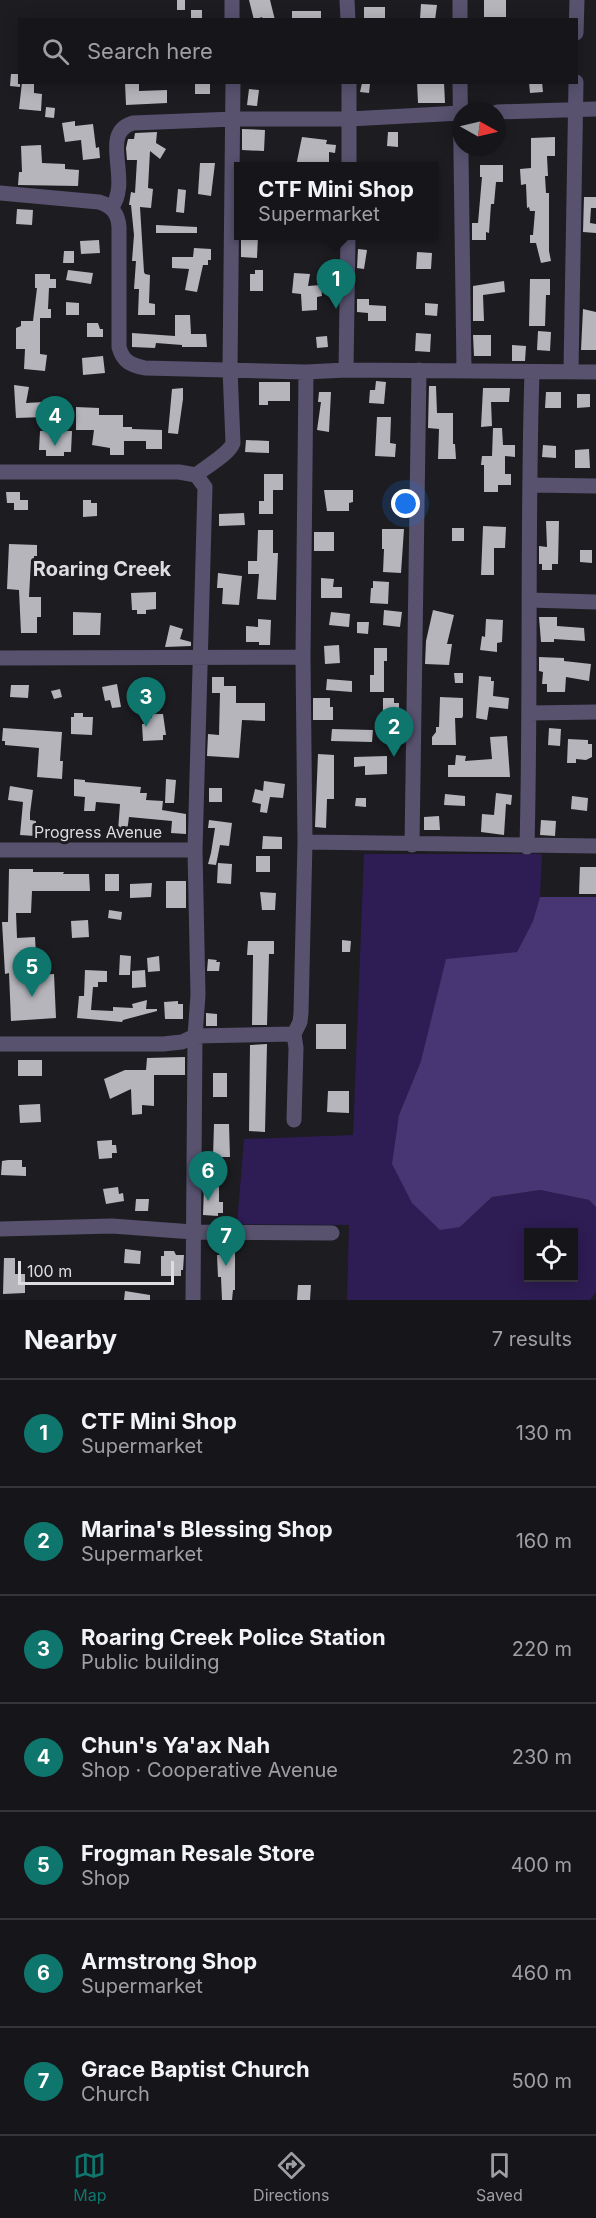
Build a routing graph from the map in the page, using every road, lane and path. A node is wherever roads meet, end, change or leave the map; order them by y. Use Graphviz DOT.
graph roads {
  1 [pos="232,0"];
  2 [pos="347,0"];
  3 [pos="460,0"];
  4 [pos="577,0"];
  5 [pos="232,18"];
  6 [pos="348,18"];
  7 [pos="460,18"];
  8 [pos="576,18"];
  9 [pos="233,84"];
  10 [pos="349,84"];
  11 [pos="460,84"];
  12 [pos="576,84"];
  13 [pos="460,102"];
  14 [pos="596,109"];
  15 [pos="575,110"];
  16 [pos="506,112"];
  17 [pos="452,113"];
  18 [pos="234,119"];
  19 [pos="349,119"];
  20 [pos="461,156"];
  21 [pos="349,162"];
  22 [pos="0,193"];
  23 [pos="111,208"];
  24 [pos="348,240"];
  25 [pos="230,369"];
  26 [pos="346,370"];
  27 [pos="419,370"];
  28 [pos="464,370"];
  29 [pos="306,372"];
  30 [pos="532,372"];
  31 [pos="571,372"];
  32 [pos="596,372"];
  33 [pos="0,472"];
  34 [pos="196,475"];
  35 [pos="530,485"];
  36 [pos="596,486"];
  37 [pos="529,600"];
  38 [pos="596,602"];
  39 [pos="200,656"];
  40 [pos="303,657"];
  41 [pos="0,658"];
  42 [pos="596,712"];
  43 [pos="530,713"];
  44 [pos="305,842"];
  45 [pos="412,845"];
  46 [pos="596,846"];
  47 [pos="527,847"];
  48 [pos="0,850"];
  49 [pos="195,850"];
  50 [pos="294,1034"];
  51 [pos="195,1036"];
  52 [pos="0,1044"];
  53 [pos="294,1120"];
  54 [pos="0,1229"];
  55 [pos="193,1232"];
  56 [pos="332,1233"];
  57 [pos="193,1300"];
  1 -- 5 [label="street"];
  2 -- 6 [label="street"];
  3 -- 7 [label="street"];
  4 -- 8 [label="street"];
  9 -- 18 [label="street"];
  10 -- 19 [label="street"];
  11 -- 13 [label="street"];
  12 -- 15 [label="street"];
  14 -- 15 [label="street"];
  15 -- 16 [label="street"];
  15 -- 31 [label="street"];
  17 -- 19 [label="street"];
  18 -- 19 [label="street"];
  18 -- 23 [label="street"];
  18 -- 25 [label="street"];
  19 -- 21 [label="street"];
  20 -- 28 [label="street"];
  22 -- 23 [label="street"];
  23 -- 25 [label="street"];
  24 -- 26 [label="street"];
  25 -- 29 [label="street"];
  25 -- 34 [label="street"];
  26 -- 27 [label="street"];
  26 -- 29 [label="street"];
  27 -- 28 [label="street"];
  27 -- 45 [label="street"];
  28 -- 30 [label="street"];
  29 -- 40 [label="street"];
  30 -- 31 [label="street"];
  30 -- 35 [label="street"];
  31 -- 32 [label="street"];
  33 -- 34 [label="street"];
  34 -- 39 [label="street"];
  35 -- 36 [label="street"];
  35 -- 37 [label="street"];
  37 -- 38 [label="street"];
  37 -- 43 [label="street"];
  39 -- 40 [label="street"];
  39 -- 41 [label="street"];
  39 -- 49 [label="street"];
  40 -- 44 [label="street"];
  42 -- 43 [label="street"];
  43 -- 47 [label="street"];
  44 -- 45 [label="street"];
  44 -- 50 [label="street"];
  45 -- 47 [label="street"];
  46 -- 47 [label="street"];
  48 -- 49 [label="street, Progress Avenue"];
  49 -- 51 [label="street"];
  50 -- 51 [label="street"];
  50 -- 53 [label="street"];
  51 -- 52 [label="street"];
  51 -- 55 [label="street"];
  54 -- 55 [label="street"];
  55 -- 56 [label="street"];
  55 -- 57 [label="street"];
}
